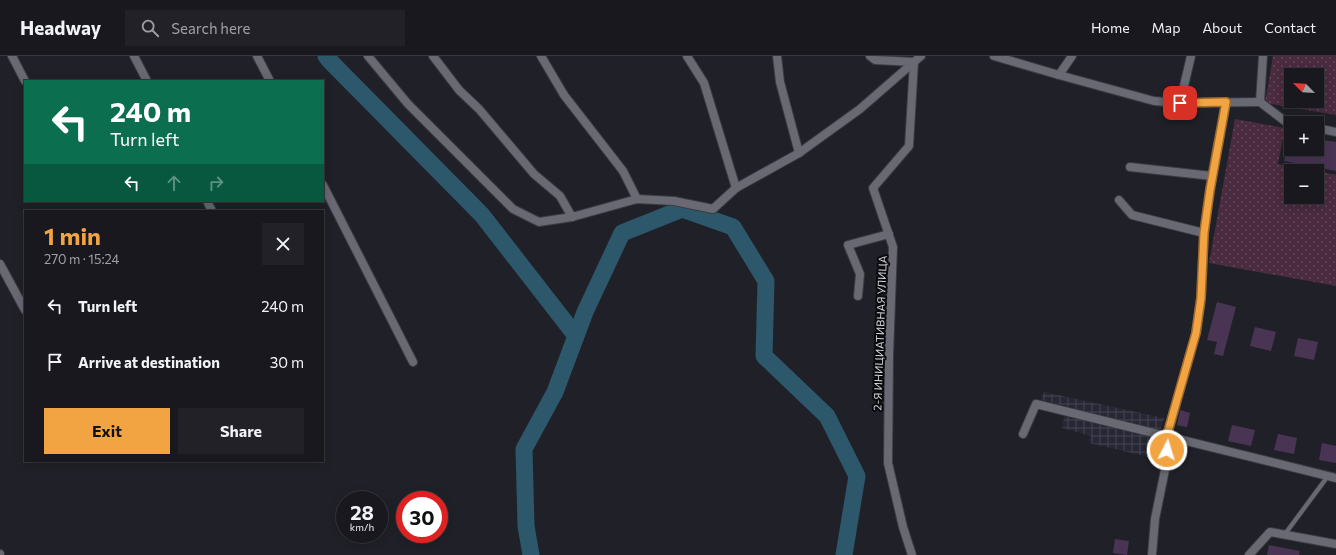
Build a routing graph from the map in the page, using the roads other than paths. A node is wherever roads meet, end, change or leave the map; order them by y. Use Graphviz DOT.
graph roads {
  1 [pos="12,56"];
  2 [pos="134,56"];
  3 [pos="257,56"];
  4 [pos="368,56"];
  5 [pos="434,56"];
  6 [pos="541,56"];
  7 [pos="687,56"];
  8 [pos="777,56"];
  9 [pos="870,56"];
  10 [pos="922,56"];
  11 [pos="994,56"];
  12 [pos="1072,56"];
  13 [pos="1191,56"];
  14 [pos="1263,56"];
  15 [pos="914,62"];
  16 [pos="1059,75"];
  17 [pos="24,80"];
  18 [pos="146,80"];
  19 [pos="269,80"];
  20 [pos="1226,102"];
  21 [pos="1260,102"];
  22 [pos="1180,103"];
  23 [pos="1284,120"];
  24 [pos="1324,129"];
  25 [pos="1336,132"];
  26 [pos="799,153"];
  27 [pos="1130,167"];
  28 [pos="1212,176"];
  29 [pos="324,187"];
  30 [pos="736,188"];
  31 [pos="637,199"];
  32 [pos="1118,200"];
  33 [pos="572,217"];
  34 [pos="1204,233"];
  35 [pos="889,234"];
  36 [pos="0,264"];
  37 [pos="858,296"];
  38 [pos="24,308"];
  39 [pos="412,362"];
  40 [pos="1023,434"];
  41 [pos="1167,435"];
  42 [pos="1332,477"];
  43 [pos="1284,534"];
  44 [pos="1336,544"];
  45 [pos="912,555"];
  46 [pos="1152,555"];
  47 [pos="1249,555"];
  1 -- 17 [label="street"];
  2 -- 18 [label="street"];
  3 -- 19 [label="street"];
  4 -- 33 [label="street"];
  5 -- 33 [label="street"];
  6 -- 31 [label="street"];
  7 -- 30 [label="street"];
  8 -- 26 [label="street"];
  9 -- 15 [label="street"];
  10 -- 15 [label="street"];
  11 -- 16 [label="street"];
  12 -- 16 [label="street"];
  13 -- 22 [label="street"];
  14 -- 21 [label="street"];
  15 -- 26 [label="street"];
  15 -- 35 [label="street, 2-Я ИНИЦИАТИВНАЯ УЛИЦА"];
  16 -- 22 [label="street"];
  20 -- 21 [label="street"];
  20 -- 22 [label="street"];
  20 -- 28 [label="street"];
  21 -- 23 [label="street"];
  24 -- 25 [label="street"];
  26 -- 30 [label="street"];
  27 -- 28 [label="street"];
  28 -- 34 [label="street"];
  29 -- 39 [label="street"];
  30 -- 31 [label="street"];
  31 -- 33 [label="street"];
  32 -- 34 [label="street"];
  34 -- 41 [label="street"];
  35 -- 37 [label="street"];
  35 -- 45 [label="street, 2-Я ИНИЦИАТИВНАЯ УЛИЦА"];
  36 -- 38 [label="street"];
  40 -- 41 [label="street"];
  41 -- 42 [label="street"];
  41 -- 46 [label="street"];
  42 -- 43 [label="lane"];
  43 -- 44 [label="street"];
  43 -- 47 [label="street"];
}
